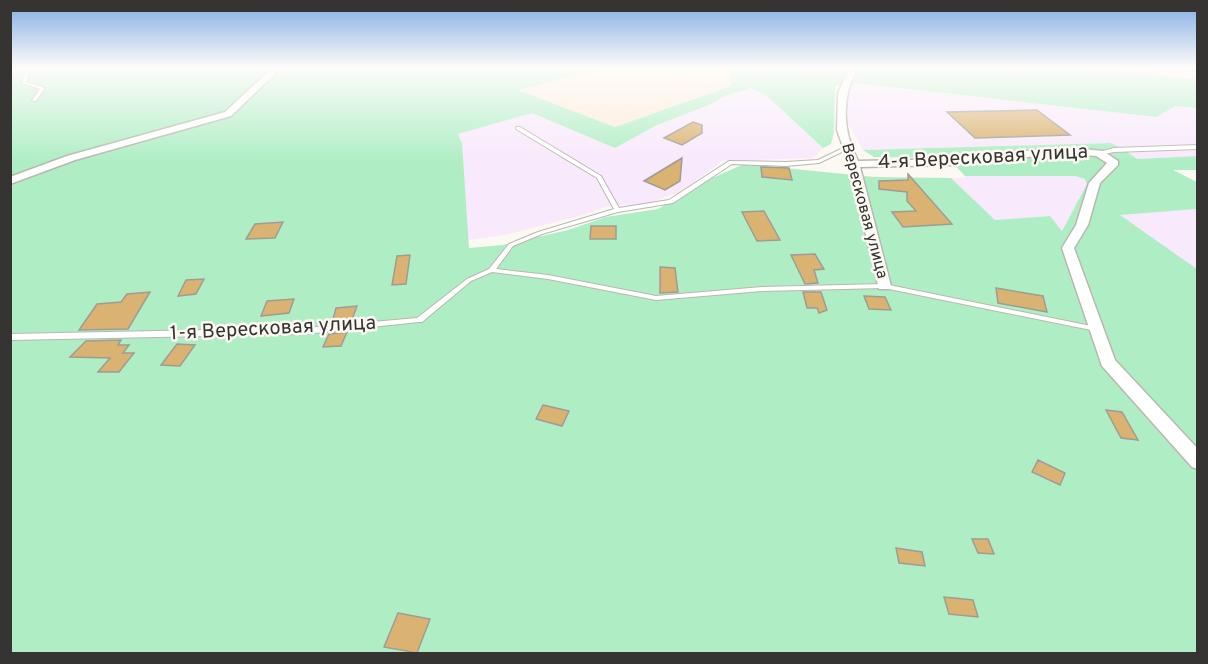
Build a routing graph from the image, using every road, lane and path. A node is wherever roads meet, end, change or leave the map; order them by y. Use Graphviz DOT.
graph roads {
  1 [pos="244,99"];
  2 [pos="843,99"];
  3 [pos="518,128"];
  4 [pos="1197,147"];
  5 [pos="845,149"];
  6 [pos="1099,153"];
  7 [pos="854,164"];
  8 [pos="10,181"];
  9 [pos="617,210"];
  10 [pos="492,270"];
  11 [pos="884,286"];
  12 [pos="1096,328"];
  13 [pos="10,337"];
  14 [pos="1197,462"];
  1 -- 8 [label="street"];
  2 -- 5 [label="street, Вересковая улица"];
  3 -- 9 [label="lane"];
  4 -- 6 [label="lane"];
  5 -- 7 [label="street, Вересковая улица"];
  5 -- 9 [label="lane, 1-я Вересковая улица"];
  6 -- 7 [label="street, 4-я Вересковая улица"];
  6 -- 12 [label="street, 4-я Вересковая улица"];
  7 -- 11 [label="street, Вересковая улица"];
  9 -- 10 [label="lane, 1-я Вересковая улица"];
  10 -- 11 [label="lane"];
  10 -- 13 [label="lane, 1-я Вересковая улица"];
  11 -- 12 [label="lane"];
  12 -- 14 [label="street, 4-я Вересковая улица"];
}
